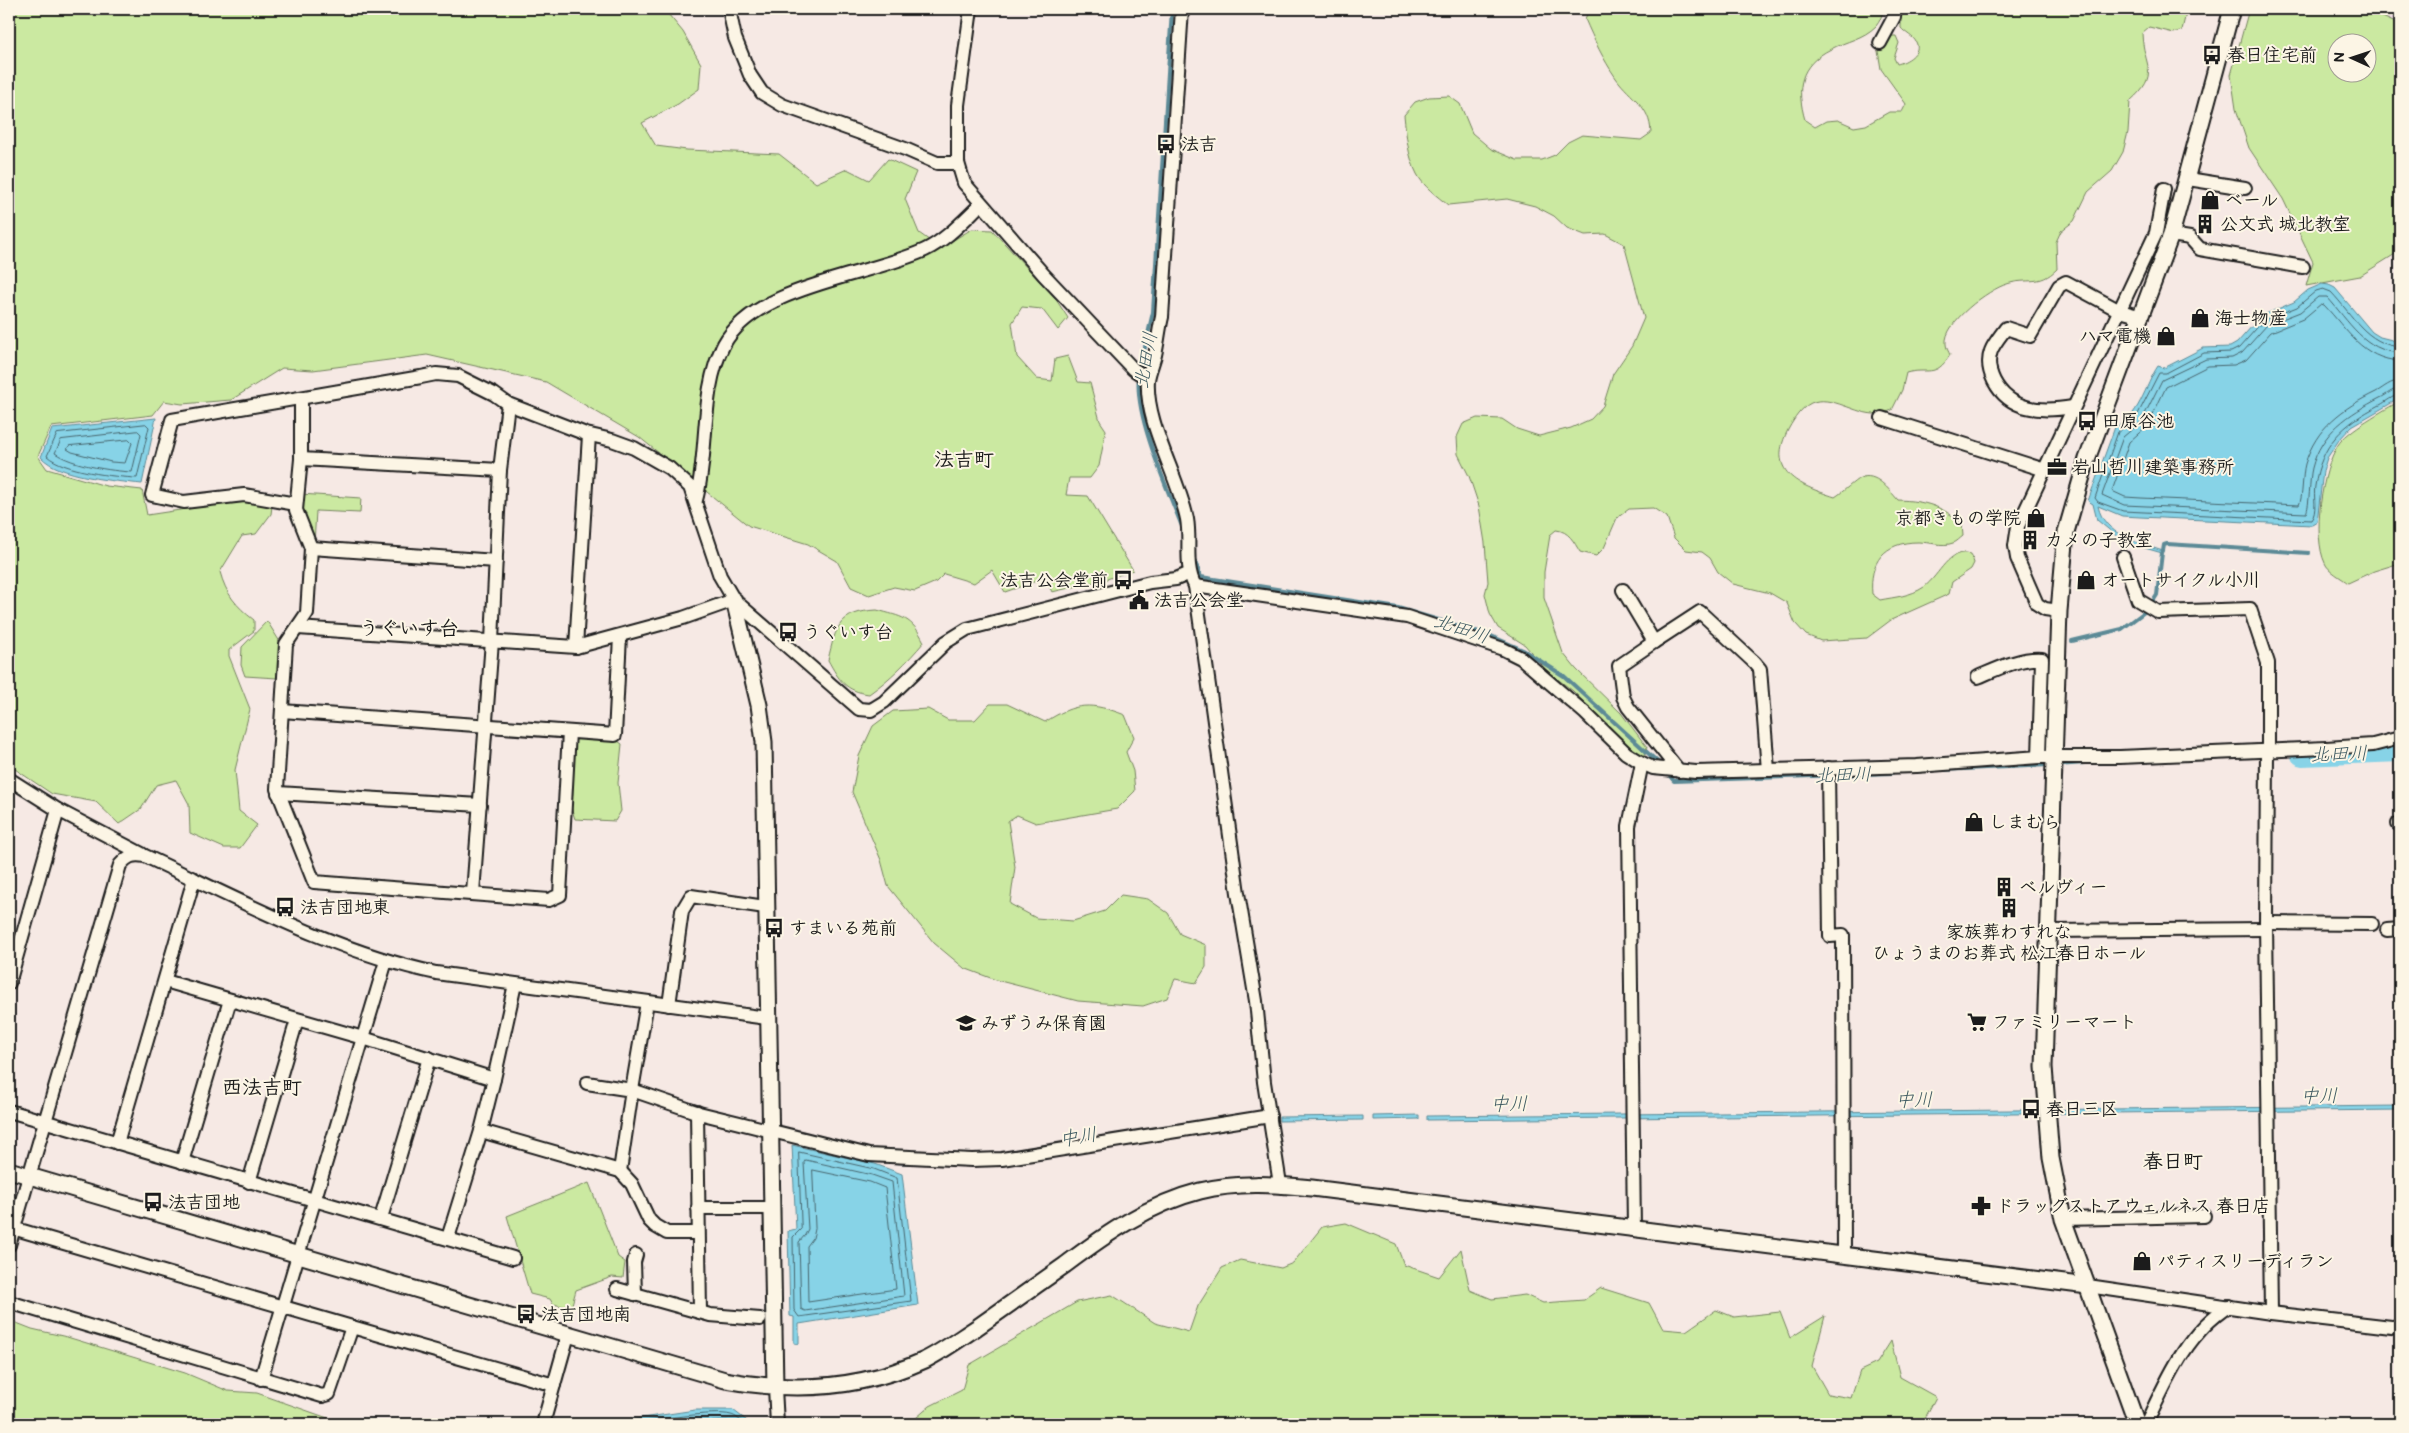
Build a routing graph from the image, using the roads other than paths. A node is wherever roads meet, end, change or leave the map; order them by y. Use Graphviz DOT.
graph roads {
  1 [pos="729,9"];
  2 [pos="971,9"];
  3 [pos="1182,9"];
  4 [pos="1895,9"];
  5 [pos="2232,9"];
  6 [pos="1880,43"];
  7 [pos="958,163"];
  8 [pos="2188,179"];
  9 [pos="2245,188"];
  10 [pos="2164,189"];
  11 [pos="981,204"];
  12 [pos="2172,235"];
  13 [pos="2303,267"];
  14 [pos="2120,311"];
  15 [pos="2142,317"];
  16 [pos="1148,379"];
  17 [pos="302,398"];
  18 [pos="508,404"];
  19 [pos="2073,407"];
  20 [pos="1882,418"];
  21 [pos="589,435"];
  22 [pos="301,459"];
  23 [pos="500,470"];
  24 [pos="2045,470"];
  25 [pos="696,500"];
  26 [pos="296,504"];
  27 [pos="311,548"];
  28 [pos="2124,557"];
  29 [pos="496,561"];
  30 [pos="1188,574"];
  31 [pos="1194,586"];
  32 [pos="1623,590"];
  33 [pos="734,600"];
  34 [pos="2058,610"];
  35 [pos="298,628"];
  36 [pos="620,636"];
  37 [pos="492,641"];
  38 [pos="1654,642"];
  39 [pos="576,647"];
  40 [pos="1978,677"];
  41 [pos="282,711"];
  42 [pos="486,725"];
  43 [pos="569,732"];
  44 [pos="2400,738"];
  45 [pos="2268,750"];
  46 [pos="2039,758"];
  47 [pos="2054,762"];
  48 [pos="1648,766"];
  49 [pos="1675,770"];
  50 [pos="1768,770"];
  51 [pos="1828,773"];
  52 [pos="9,778"];
  53 [pos="278,793"];
  54 [pos="480,805"];
  55 [pos="58,810"];
  56 [pos="145,856"];
  57 [pos="194,879"];
  58 [pos="473,893"];
  59 [pos="765,907"];
  60 [pos="2372,924"];
  61 [pos="2266,926"];
  62 [pos="2400,929"];
  63 [pos="2387,930"];
  64 [pos="2049,931"];
  65 [pos="386,961"];
  66 [pos="165,981"];
  67 [pos="9,982"];
  68 [pos="515,984"];
  69 [pos="230,1000"];
  70 [pos="646,1002"];
  71 [pos="669,1006"];
  72 [pos="768,1018"];
  73 [pos="297,1020"];
  74 [pos="364,1038"];
  75 [pos="429,1058"];
  76 [pos="494,1079"];
  77 [pos="586,1083"];
  78 [pos="632,1090"];
  79 [pos="9,1111"];
  80 [pos="697,1112"];
  81 [pos="1270,1119"];
  82 [pos="45,1122"];
  83 [pos="481,1131"];
  84 [pos="769,1132"];
  85 [pos="117,1143"];
  86 [pos="182,1162"];
  87 [pos="9,1170"];
  88 [pos="620,1171"];
  89 [pos="30,1176"];
  90 [pos="249,1182"];
  91 [pos="1280,1184"];
  92 [pos="314,1201"];
  93 [pos="698,1208"];
  94 [pos="771,1208"];
  95 [pos="2204,1216"];
  96 [pos="382,1218"];
  97 [pos="2064,1219"];
  98 [pos="11,1228"];
  99 [pos="1634,1229"];
  100 [pos="698,1233"];
  101 [pos="448,1238"];
  102 [pos="9,1245"];
  103 [pos="636,1255"];
  104 [pos="1844,1255"];
  105 [pos="299,1256"];
  106 [pos="514,1258"];
  107 [pos="2088,1286"];
  108 [pos="617,1290"];
  109 [pos="635,1294"];
  110 [pos="9,1302"];
  111 [pos="2229,1306"];
  112 [pos="283,1307"];
  113 [pos="700,1312"];
  114 [pos="2271,1313"];
  115 [pos="760,1318"];
  116 [pos="352,1327"];
  117 [pos="2400,1328"];
  118 [pos="568,1336"];
  119 [pos="261,1379"];
  120 [pos="554,1385"];
  121 [pos="775,1388"];
  122 [pos="543,1424"];
  123 [pos="777,1424"];
  124 [pos="2138,1424"];
  125 [pos="2146,1424"];
  1 -- 7 [label="street"];
  2 -- 7 [label="street"];
  3 -- 16 [label="street"];
  4 -- 6 [label="street"];
  5 -- 8 [label="street"];
  7 -- 11 [label="street"];
  8 -- 9 [label="street"];
  8 -- 12 [label="street"];
  10 -- 14 [label="street"];
  11 -- 16 [label="street"];
  11 -- 25 [label="street"];
  12 -- 13 [label="street"];
  12 -- 15 [label="street"];
  14 -- 15 [label="street"];
  14 -- 19 [label="street"];
  14 -- 19 [label="street"];
  15 -- 34 [label="street"];
  16 -- 30 [label="street"];
  17 -- 18 [label="street"];
  17 -- 22 [label="street"];
  17 -- 26 [label="street"];
  18 -- 21 [label="street"];
  18 -- 23 [label="street"];
  19 -- 24 [label="street"];
  20 -- 24 [label="street"];
  21 -- 25 [label="street"];
  21 -- 39 [label="street"];
  22 -- 23 [label="street"];
  22 -- 26 [label="street"];
  23 -- 29 [label="street"];
  24 -- 34 [label="street"];
  25 -- 33 [label="street"];
  26 -- 27 [label="street"];
  27 -- 29 [label="street"];
  27 -- 35 [label="street"];
  28 -- 45 [label="street"];
  29 -- 37 [label="street"];
  30 -- 31 [label="street"];
  30 -- 33 [label="street"];
  31 -- 48 [label="street"];
  31 -- 81 [label="street"];
  32 -- 38 [label="street"];
  33 -- 36 [label="street"];
  33 -- 59 [label="street"];
  34 -- 47 [label="street"];
  35 -- 37 [label="street"];
  35 -- 41 [label="street"];
  36 -- 39 [label="street"];
  36 -- 43 [label="street"];
  37 -- 39 [label="street"];
  37 -- 42 [label="street"];
  38 -- 49 [label="street"];
  38 -- 50 [label="street"];
  40 -- 46 [label="street"];
  41 -- 42 [label="street"];
  41 -- 53 [label="street"];
  42 -- 43 [label="street"];
  42 -- 54 [label="street"];
  43 -- 58 [label="street"];
  44 -- 45 [label="street"];
  45 -- 47 [label="street"];
  45 -- 61 [label="street"];
  46 -- 47 [label="street"];
  46 -- 51 [label="street"];
  47 -- 64 [label="street"];
  48 -- 49 [label="street"];
  48 -- 99 [label="street"];
  49 -- 50 [label="street"];
  50 -- 51 [label="street"];
  51 -- 104 [label="street"];
  52 -- 55 [label="street"];
  53 -- 54 [label="street"];
  53 -- 58 [label="street"];
  54 -- 58 [label="street"];
  55 -- 56 [label="street"];
  55 -- 67 [label="street"];
  56 -- 57 [label="street"];
  56 -- 82 [label="street"];
  57 -- 65 [label="street"];
  57 -- 66 [label="street"];
  59 -- 71 [label="street"];
  59 -- 72 [label="street"];
  60 -- 61 [label="street"];
  61 -- 64 [label="street"];
  61 -- 114 [label="street"];
  62 -- 63 [label="street"];
  64 -- 97 [label="street"];
  65 -- 68 [label="street"];
  65 -- 74 [label="street"];
  66 -- 69 [label="street"];
  66 -- 85 [label="street"];
  68 -- 70 [label="street"];
  68 -- 76 [label="street"];
  69 -- 73 [label="street"];
  69 -- 86 [label="street"];
  70 -- 71 [label="street"];
  70 -- 78 [label="street"];
  71 -- 72 [label="street"];
  72 -- 84 [label="street"];
  73 -- 74 [label="street"];
  73 -- 90 [label="street"];
  74 -- 75 [label="street"];
  74 -- 92 [label="street"];
  75 -- 76 [label="street"];
  75 -- 96 [label="street"];
  76 -- 83 [label="street"];
  77 -- 78 [label="street"];
  78 -- 80 [label="street"];
  78 -- 88 [label="street"];
  79 -- 82 [label="street"];
  80 -- 84 [label="street"];
  80 -- 93 [label="street"];
  81 -- 84 [label="street"];
  81 -- 91 [label="street"];
  82 -- 85 [label="street"];
  82 -- 89 [label="street"];
  83 -- 88 [label="street"];
  83 -- 101 [label="street"];
  84 -- 94 [label="street"];
  85 -- 86 [label="street"];
  86 -- 90 [label="street"];
  87 -- 89 [label="street"];
  88 -- 100 [label="street"];
  89 -- 98 [label="street"];
  89 -- 105 [label="street"];
  90 -- 92 [label="street"];
  91 -- 99 [label="street"];
  91 -- 121 [label="street"];
  92 -- 96 [label="street"];
  92 -- 105 [label="street"];
  93 -- 94 [label="street"];
  93 -- 100 [label="street"];
  94 -- 121 [label="street"];
  95 -- 97 [label="street"];
  96 -- 101 [label="street"];
  97 -- 107 [label="street"];
  98 -- 102 [label="street"];
  98 -- 112 [label="street"];
  99 -- 104 [label="street"];
  100 -- 113 [label="street"];
  101 -- 106 [label="street"];
  103 -- 109 [label="street"];
  104 -- 107 [label="street"];
  105 -- 112 [label="street"];
  105 -- 118 [label="street"];
  107 -- 111 [label="street"];
  107 -- 124 [label="street"];
  108 -- 109 [label="street"];
  109 -- 113 [label="street"];
  110 -- 119 [label="street"];
  111 -- 114 [label="street"];
  111 -- 125 [label="street"];
  112 -- 116 [label="street"];
  112 -- 119 [label="street"];
  113 -- 115 [label="street"];
  114 -- 117 [label="street"];
  116 -- 119 [label="street"];
  116 -- 120 [label="street"];
  118 -- 120 [label="street"];
  118 -- 121 [label="street"];
  120 -- 122 [label="street"];
  121 -- 123 [label="street"];
}
